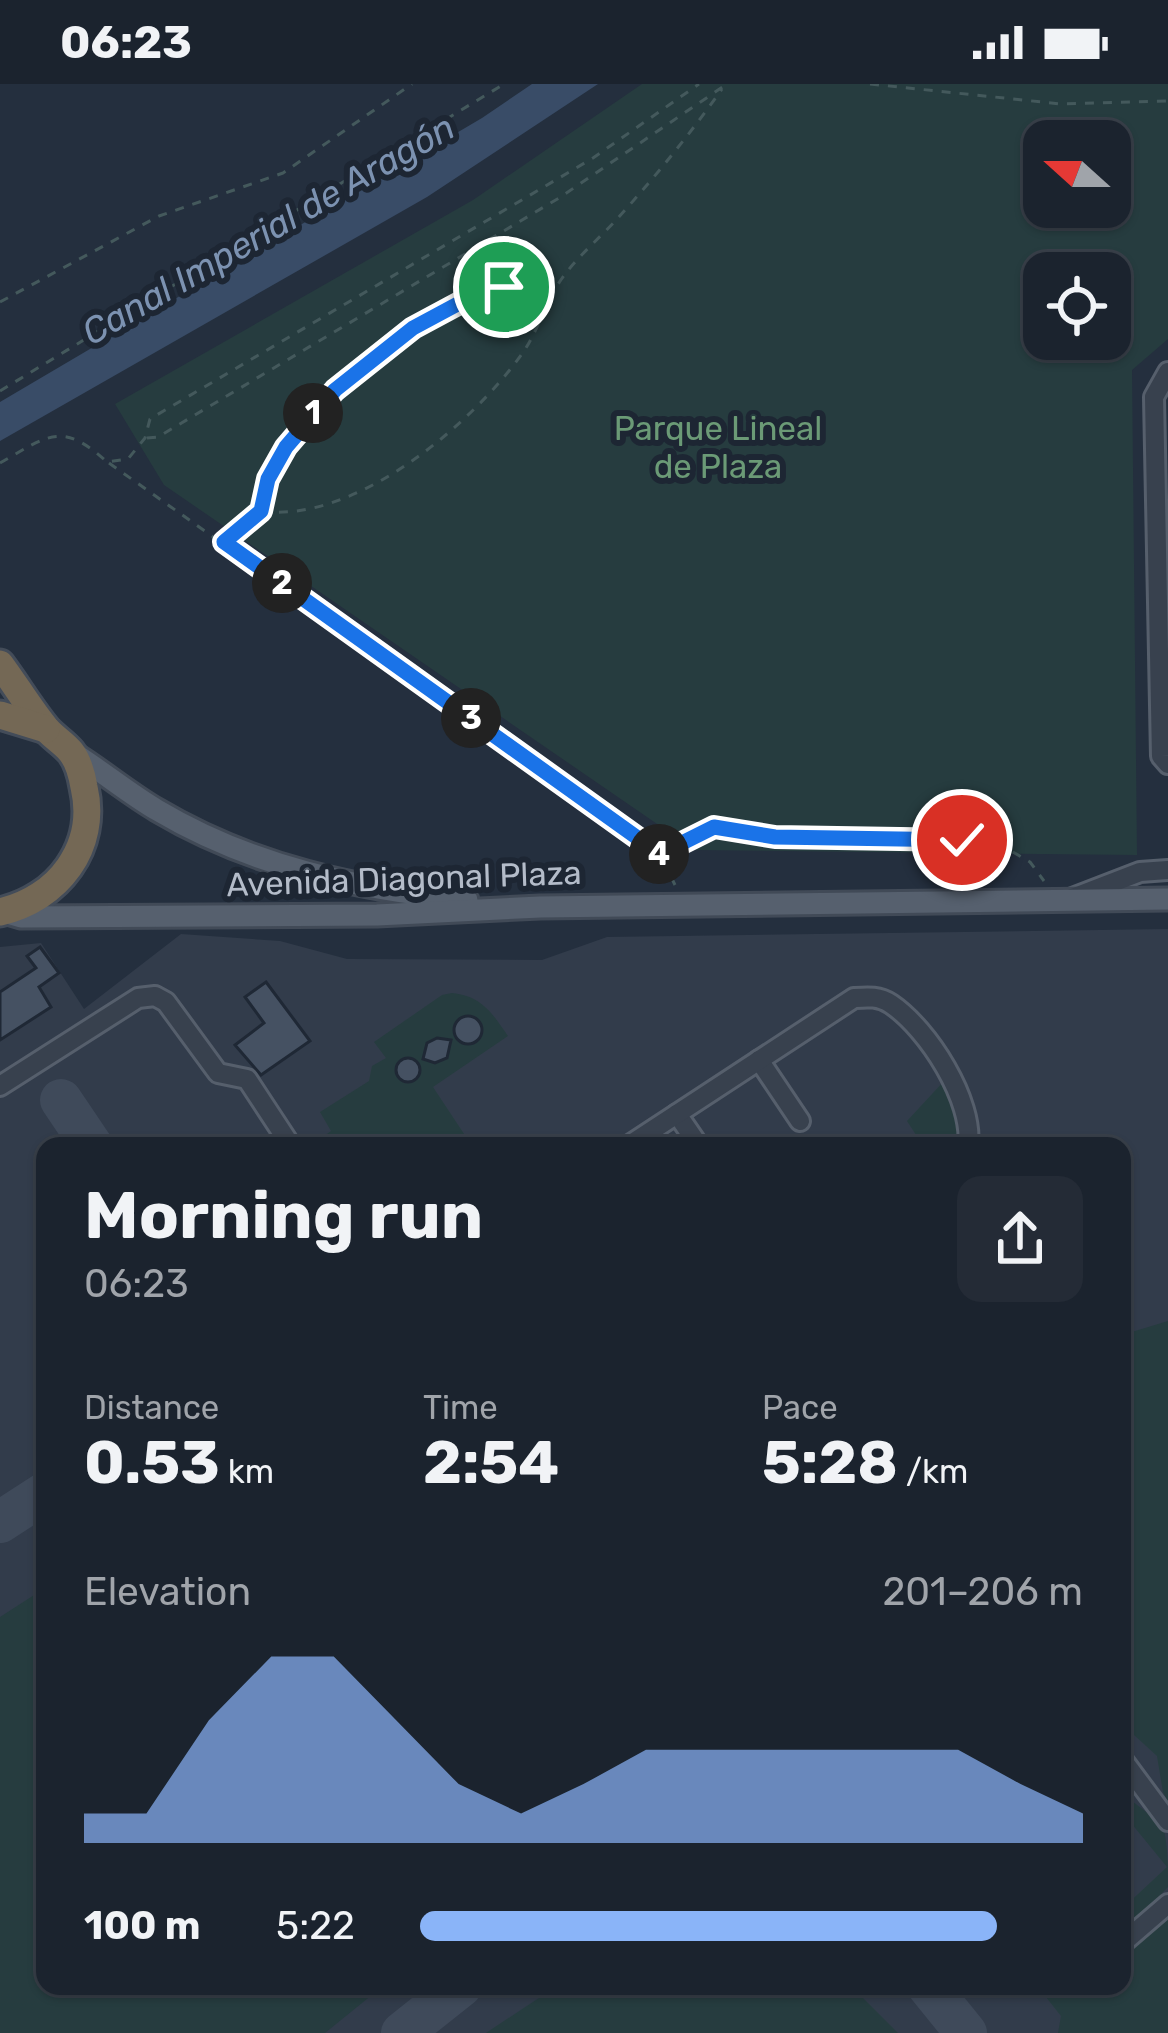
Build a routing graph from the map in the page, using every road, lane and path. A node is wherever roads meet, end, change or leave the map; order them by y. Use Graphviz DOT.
graph roads {
  1 [pos="412,84"];
  2 [pos="504,84"];
  3 [pos="699,84"];
  4 [pos="870,84"];
  5 [pos="728,85"];
  6 [pos="1168,101"];
  7 [pos="557,285"];
  8 [pos="0,302"];
  9 [pos="1168,372"];
  10 [pos="0,391"];
  11 [pos="146,438"];
  12 [pos="107,462"];
  13 [pos="0,464"];
  14 [pos="261,511"];
  15 [pos="224,542"];
  16 [pos="0,664"];
  17 [pos="0,715"];
  18 [pos="46,729"];
  19 [pos="73,753"];
  20 [pos="1168,764"];
  21 [pos="660,854"];
  22 [pos="1168,870"];
  23 [pos="1168,899"];
  24 [pos="1057,901"];
  25 [pos="685,904"];
  26 [pos="540,907"];
  27 [pos="2,912"];
  28 [pos="759,1060"];
  29 [pos="0,1086"];
  30 [pos="677,1114"];
  31 [pos="800,1121"];
  32 [pos="285,1137"];
  33 [pos="642,1137"];
  34 [pos="693,1137"];
  35 [pos="967,1137"];
  36 [pos="1131,1772"];
  37 [pos="1168,1821"];
  38 [pos="1168,1904"];
  39 [pos="1131,1936"];
  1 -- 8 [label="path"];
  2 -- 10 [label="path"];
  3 -- 11 [label="path"];
  4 -- 6 [label="path"];
  5 -- 7 [label="path"];
  5 -- 11 [label="path"];
  7 -- 14 [label="path"];
  7 -- 14 [label="path"];
  9 -- 20 [label="lane"];
  11 -- 12 [label="path"];
  12 -- 13 [label="path"];
  12 -- 15 [label="path"];
  14 -- 15 [label="path"];
  15 -- 21 [label="path"];
  16 -- 18 [label="highway"];
  17 -- 18 [label="highway"];
  18 -- 19 [label="highway"];
  19 -- 26 [label="main road"];
  19 -- 27 [label="highway"];
  21 -- 24 [label="path"];
  21 -- 25 [label="path"];
  22 -- 24 [label="lane"];
  23 -- 24 [label="main road, Avenida Diagonal Plaza"];
  24 -- 25 [label="main road, Avenida Diagonal Plaza"];
  25 -- 26 [label="main road, Avenida Diagonal Plaza"];
  26 -- 27 [label="main road, Avenida Diagonal Plaza"];
  28 -- 30 [label="lane"];
  28 -- 31 [label="lane"];
  28 -- 35 [label="lane"];
  29 -- 32 [label="lane"];
  30 -- 33 [label="lane"];
  30 -- 34 [label="lane"];
  36 -- 37 [label="lane"];
  38 -- 39 [label="lane"];
}
